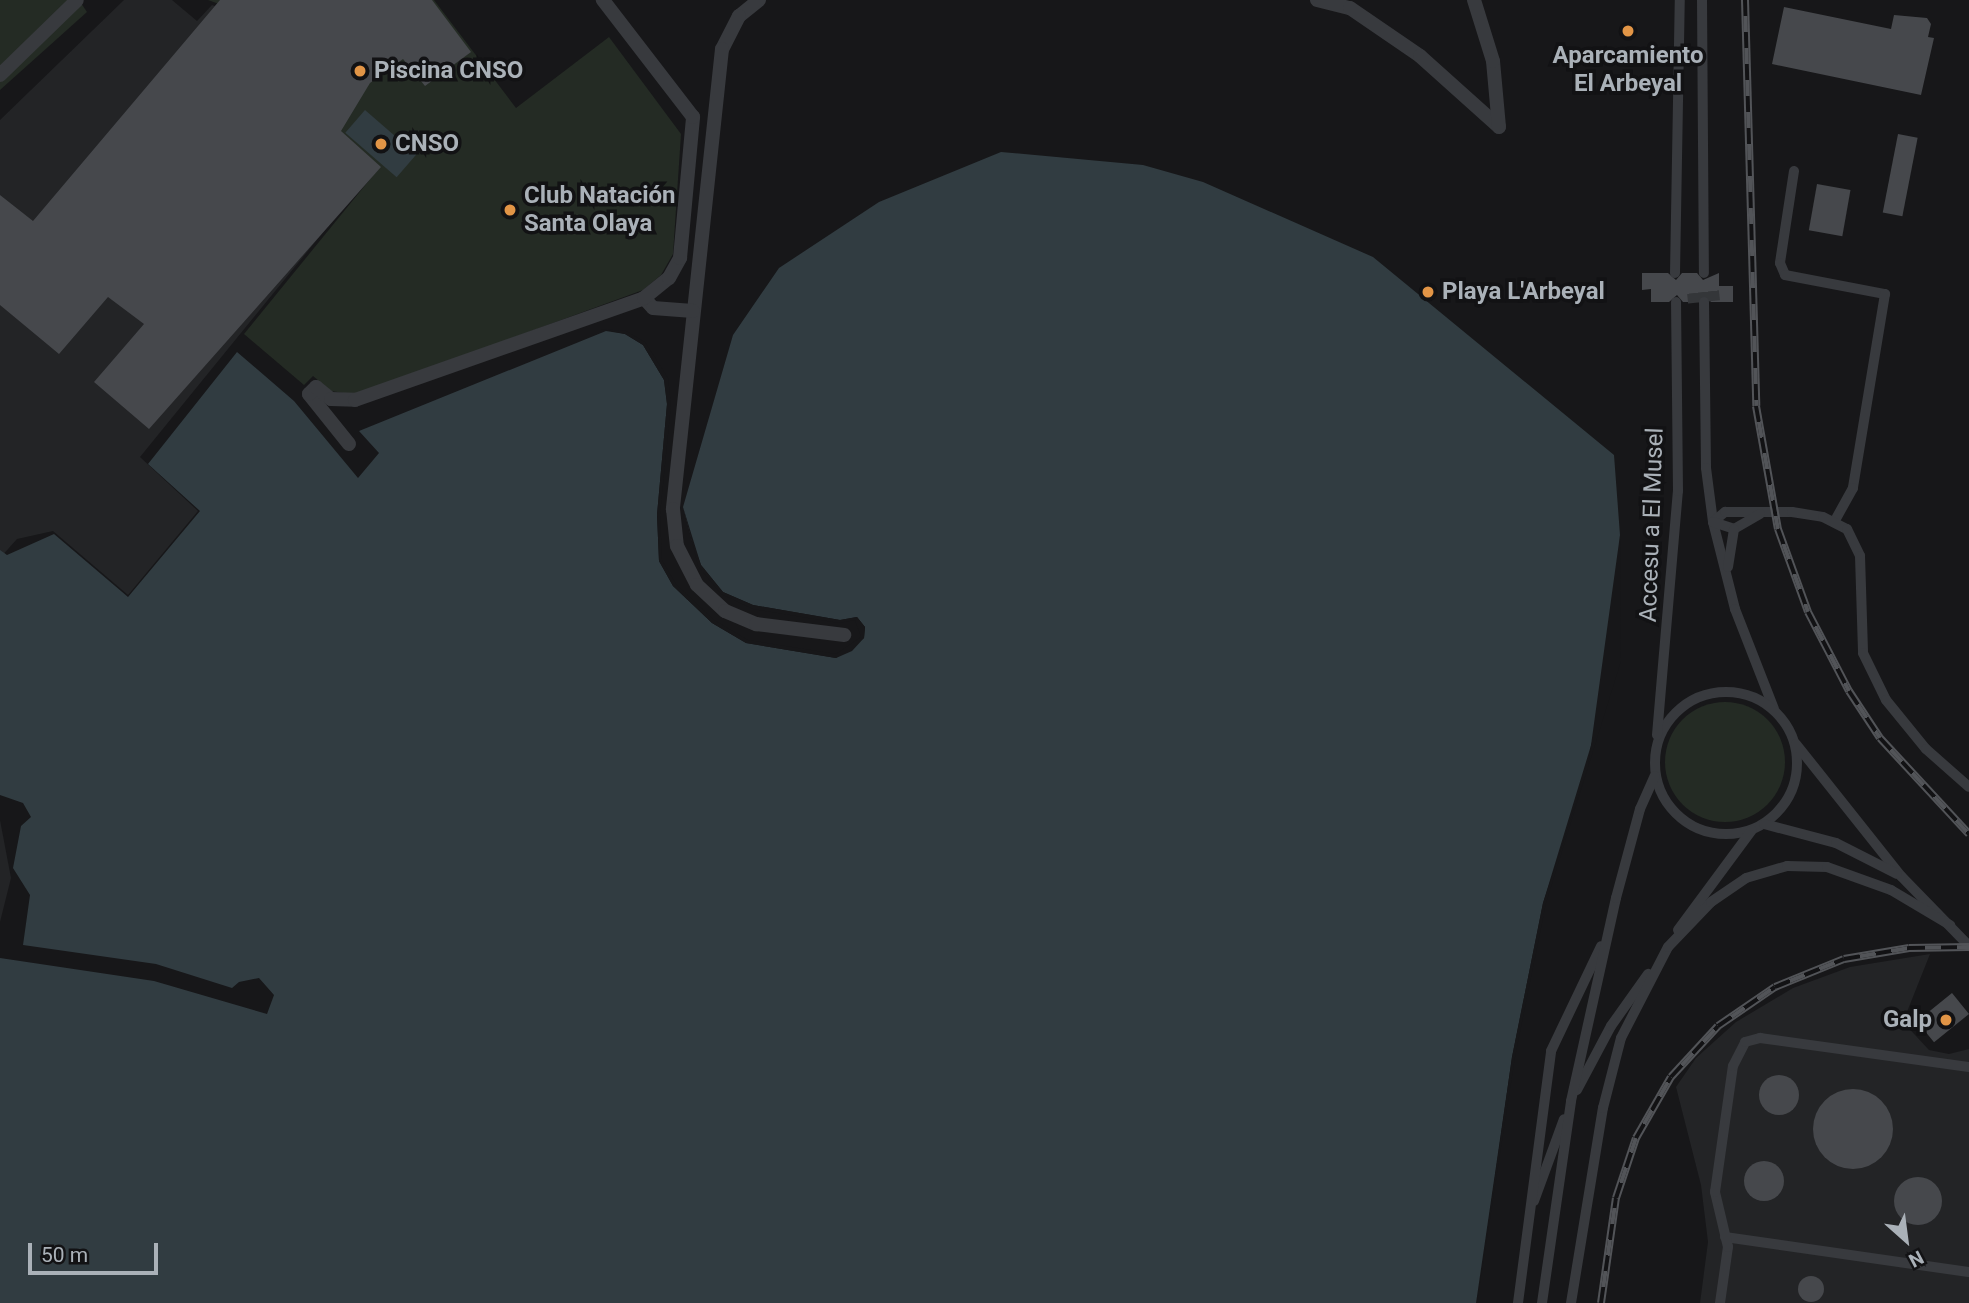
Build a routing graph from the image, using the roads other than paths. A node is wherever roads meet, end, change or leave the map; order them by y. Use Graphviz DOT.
graph roads {
  1 [pos="77,0"];
  2 [pos="603,0"];
  3 [pos="759,0"];
  4 [pos="1317,0"];
  5 [pos="1474,0"];
  6 [pos="1680,0"];
  7 [pos="1702,0"];
  8 [pos="0,75"];
  9 [pos="693,117"];
  10 [pos="714,120"];
  11 [pos="1794,171"];
  12 [pos="1675,273"];
  13 [pos="1704,273"];
  14 [pos="645,298"];
  15 [pos="1675,302"];
  16 [pos="1704,302"];
  17 [pos="693,311"];
  18 [pos="349,444"];
  19 [pos="1760,514"];
  20 [pos="1713,522"];
  21 [pos="1833,522"];
  22 [pos="1734,529"];
  23 [pos="1728,581"];
  24 [pos="844,635"];
  25 [pos="1774,710"];
  26 [pos="1796,744"];
  27 [pos="1655,748"];
  28 [pos="1655,776"];
  29 [pos="1969,787"];
  30 [pos="1764,824"];
  31 [pos="1753,829"];
  32 [pos="1901,876"];
  33 [pos="1950,925"];
  34 [pos="1606,937"];
  35 [pos="1969,946"];
  36 [pos="1668,947"];
  37 [pos="1969,1068"];
  38 [pos="1572,1101"];
  39 [pos="1534,1201"];
  40 [pos="1726,1237"];
  41 [pos="1969,1272"];
  42 [pos="1518,1303"];
  43 [pos="1542,1303"];
  44 [pos="1571,1303"];
  45 [pos="1720,1303"];
  1 -- 8 [label="street"];
  2 -- 9 [label="street"];
  3 -- 10 [label="street"];
  4 -- 5 [label="street"];
  6 -- 12 [label="lane"];
  7 -- 13 [label="lane"];
  9 -- 10 [label="street"];
  9 -- 14 [label="street"];
  10 -- 17 [label="street"];
  11 -- 21 [label="lane"];
  14 -- 17 [label="street"];
  14 -- 18 [label="street"];
  15 -- 27 [label="lane, Accesu a El Musel"];
  16 -- 20 [label="lane, Accesu a El Musel"];
  17 -- 24 [label="street"];
  19 -- 20 [label="lane"];
  19 -- 21 [label="lane"];
  19 -- 22 [label="lane"];
  20 -- 22 [label="lane"];
  20 -- 23 [label="lane, Accesu a El Musel"];
  21 -- 29 [label="lane"];
  22 -- 23 [label="lane"];
  23 -- 25 [label="lane, Accesu a El Musel"];
  25 -- 26 [label="lane, Accesu a El Musel"];
  25 -- 27 [label="lane, Accesu a El Musel"];
  26 -- 30 [label="lane, Accesu a El Musel"];
  26 -- 32 [label="lane"];
  27 -- 28 [label="lane, Accesu a El Musel"];
  28 -- 31 [label="lane, Accesu a El Musel"];
  28 -- 34 [label="lane"];
  30 -- 31 [label="lane, Accesu a El Musel"];
  30 -- 32 [label="lane"];
  31 -- 36 [label="lane"];
  32 -- 33 [label="lane"];
  33 -- 35 [label="lane"];
  33 -- 36 [label="lane"];
  34 -- 38 [label="lane"];
  34 -- 39 [label="lane"];
  36 -- 38 [label="lane"];
  36 -- 44 [label="lane"];
  37 -- 40 [label="lane"];
  38 -- 39 [label="lane"];
  38 -- 43 [label="lane"];
  39 -- 42 [label="lane"];
  40 -- 41 [label="lane"];
  40 -- 45 [label="lane"];
}
